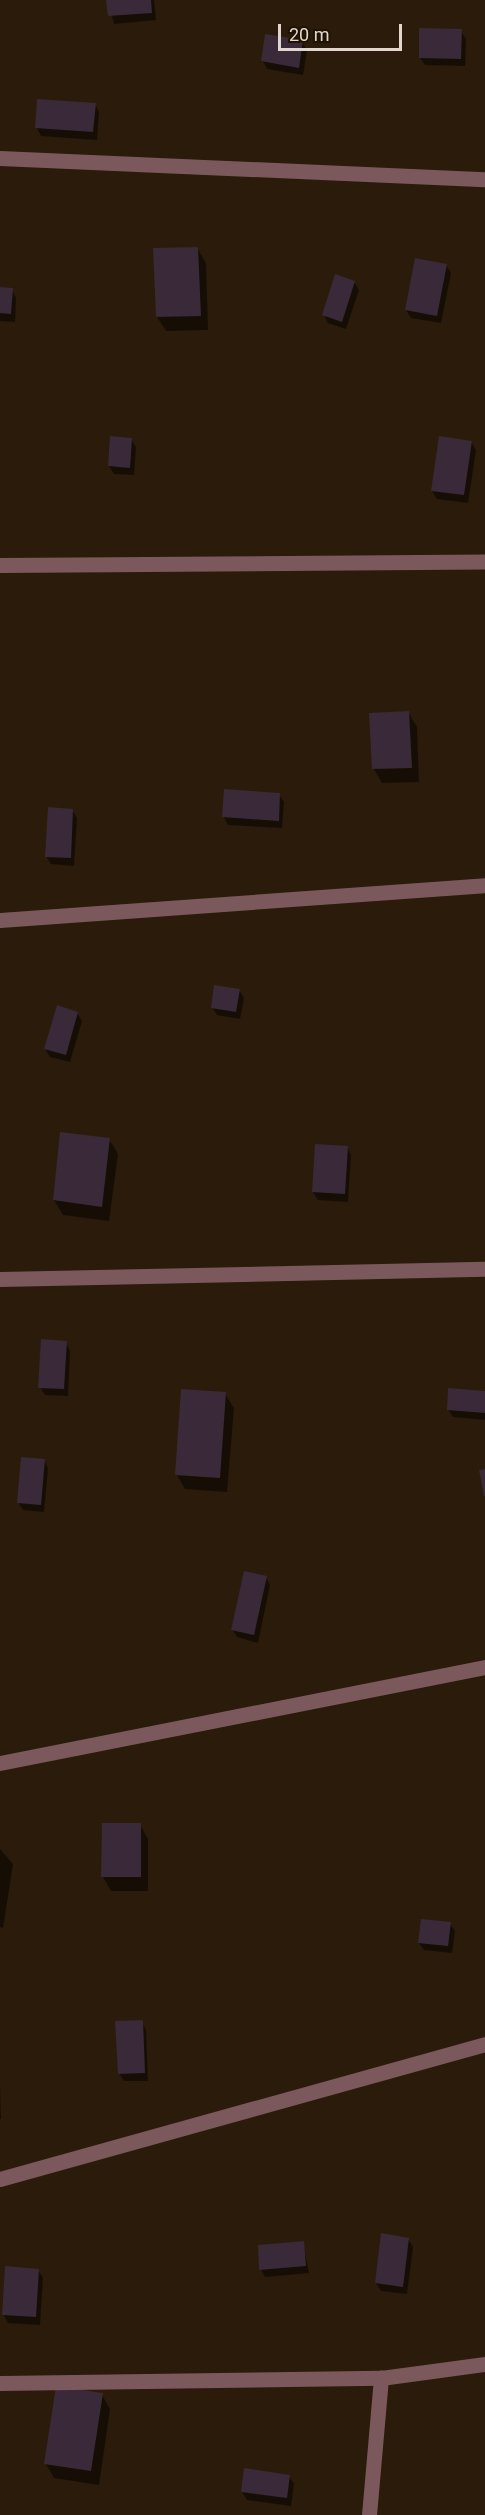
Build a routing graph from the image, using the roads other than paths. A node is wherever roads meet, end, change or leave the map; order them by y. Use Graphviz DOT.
graph roads {
  1 [pos="0,158"];
  2 [pos="485,179"];
  3 [pos="485,562"];
  4 [pos="0,565"];
  5 [pos="485,885"];
  6 [pos="0,920"];
  7 [pos="485,1269"];
  8 [pos="0,1279"];
  9 [pos="485,1667"];
  10 [pos="0,1763"];
  11 [pos="485,2044"];
  12 [pos="0,2179"];
  13 [pos="485,2364"];
  14 [pos="381,2378"];
  15 [pos="0,2383"];
  16 [pos="369,2515"];
  1 -- 2 [label="street"];
  3 -- 4 [label="street"];
  5 -- 6 [label="street"];
  7 -- 8 [label="street"];
  9 -- 10 [label="street"];
  11 -- 12 [label="street"];
  13 -- 14 [label="street"];
  14 -- 15 [label="street"];
  14 -- 16 [label="street"];
}
